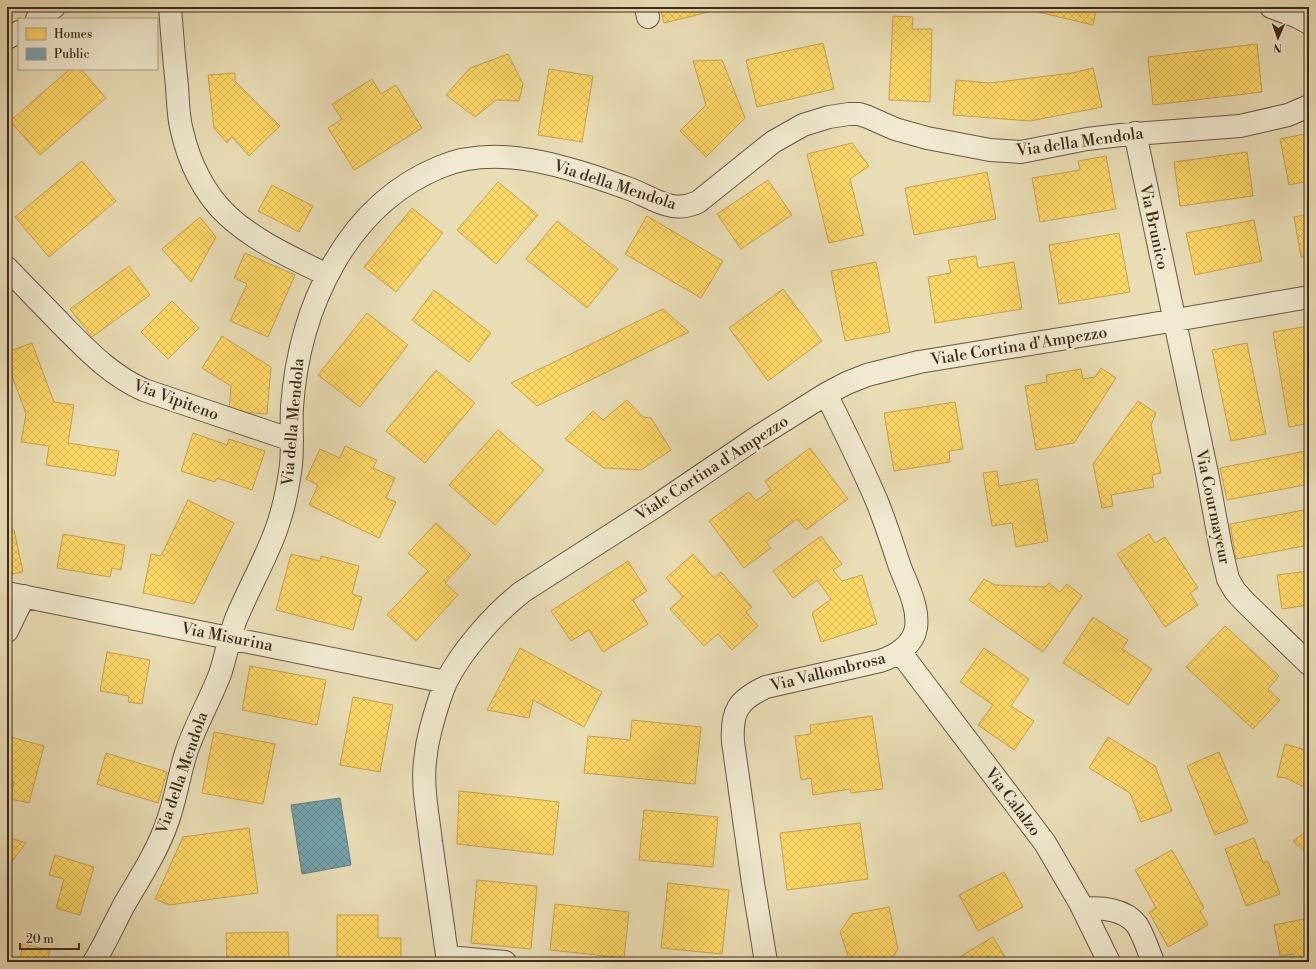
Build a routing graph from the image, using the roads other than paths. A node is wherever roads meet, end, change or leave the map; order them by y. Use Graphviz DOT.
graph roads {
  1 [pos="54,7"];
  2 [pos="170,7"];
  3 [pos="1272,7"];
  4 [pos="38,18"];
  5 [pos="1309,23"];
  6 [pos="18,32"];
  7 [pos="7,38"];
  8 [pos="1309,106"];
  9 [pos="1135,133"];
  10 [pos="7,268"];
  11 [pos="327,275"];
  12 [pos="1309,297"];
  13 [pos="1174,321"];
  14 [pos="826,394"];
  15 [pos="292,440"];
  16 [pos="16,595"];
  17 [pos="7,631"];
  18 [pos="230,638"];
  19 [pos="900,652"];
  20 [pos="1309,664"];
  21 [pos="446,682"];
  22 [pos="1083,909"];
  23 [pos="448,960"];
  24 [pos="94,962"];
  25 [pos="506,962"];
  26 [pos="766,962"];
  27 [pos="1110,962"];
  28 [pos="1153,962"];
  1 -- 4 [label="street"];
  2 -- 11 [label="street"];
  3 -- 5 [label="street"];
  6 -- 7 [label="street"];
  8 -- 9 [label="street, Via della Mendola"];
  9 -- 11 [label="street, Via della Mendola"];
  9 -- 13 [label="street, Via Brunico"];
  10 -- 15 [label="street, Via Vipiteno"];
  11 -- 15 [label="street, Via della Mendola"];
  12 -- 13 [label="street, Viale Cortina d'Ampezzo"];
  13 -- 14 [label="street, Viale Cortina d'Ampezzo"];
  13 -- 20 [label="street, Via Courmayeur"];
  14 -- 19 [label="street, Via Vallombrosa"];
  14 -- 21 [label="street, Viale Cortina d'Ampezzo"];
  15 -- 18 [label="street, Via della Mendola"];
  16 -- 17 [label="street"];
  16 -- 18 [label="street, Via Misurina"];
  18 -- 21 [label="street, Via Misurina"];
  18 -- 24 [label="street, Via della Mendola"];
  19 -- 22 [label="street, Via Calalzo"];
  19 -- 26 [label="street, Via Vallombrosa"];
  21 -- 23 [label="street, Viale Cortina d'Ampezzo"];
  22 -- 27 [label="street, Via Calalzo"];
  22 -- 28 [label="street"];
  23 -- 25 [label="street"];
}
